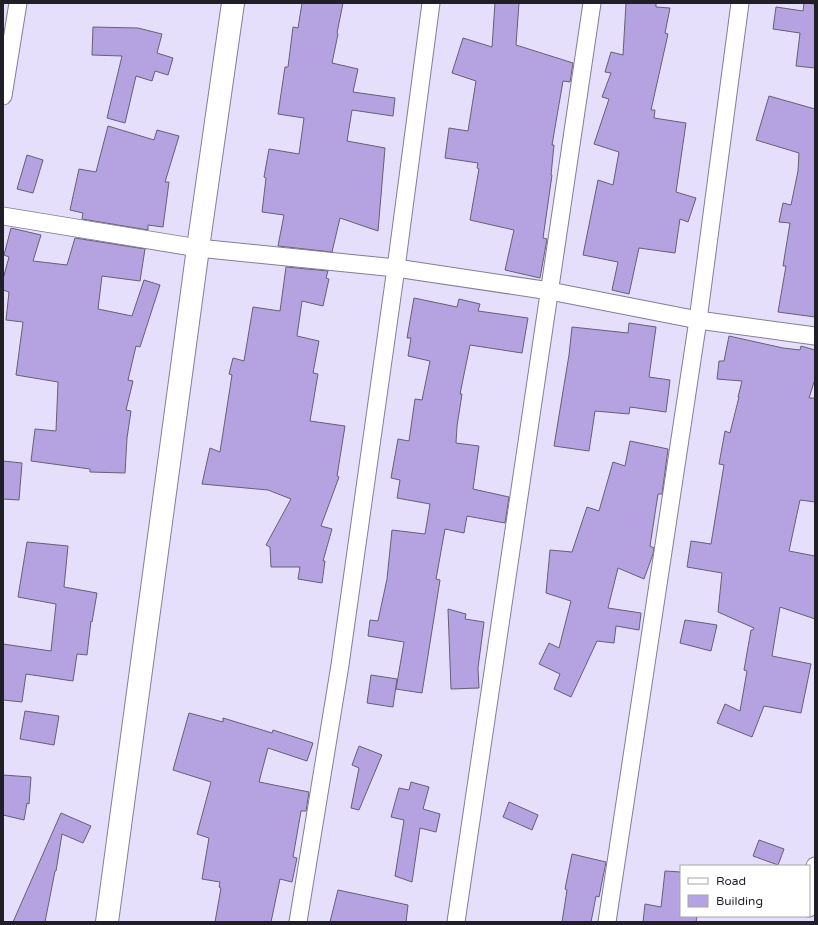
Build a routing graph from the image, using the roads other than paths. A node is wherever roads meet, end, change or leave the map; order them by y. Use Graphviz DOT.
graph roads {
  1 [pos="18,3"];
  2 [pos="233,3"];
  3 [pos="431,3"];
  4 [pos="592,3"];
  5 [pos="740,3"];
  6 [pos="3,96"];
  7 [pos="3,216"];
  8 [pos="198,248"];
  9 [pos="396,268"];
  10 [pos="550,291"];
  11 [pos="698,320"];
  12 [pos="815,336"];
  13 [pos="815,866"];
  14 [pos="810,901"];
  15 [pos="107,922"];
  16 [pos="298,922"];
  17 [pos="456,922"];
  18 [pos="607,922"];
  1 -- 6 [label="street"];
  2 -- 8 [label="street"];
  3 -- 9 [label="street"];
  4 -- 10 [label="street"];
  5 -- 11 [label="street"];
  7 -- 8 [label="street"];
  8 -- 9 [label="street"];
  8 -- 15 [label="street"];
  9 -- 10 [label="street"];
  9 -- 16 [label="street"];
  10 -- 11 [label="street"];
  10 -- 17 [label="street"];
  11 -- 12 [label="street"];
  11 -- 18 [label="street"];
  13 -- 14 [label="street"];
}
